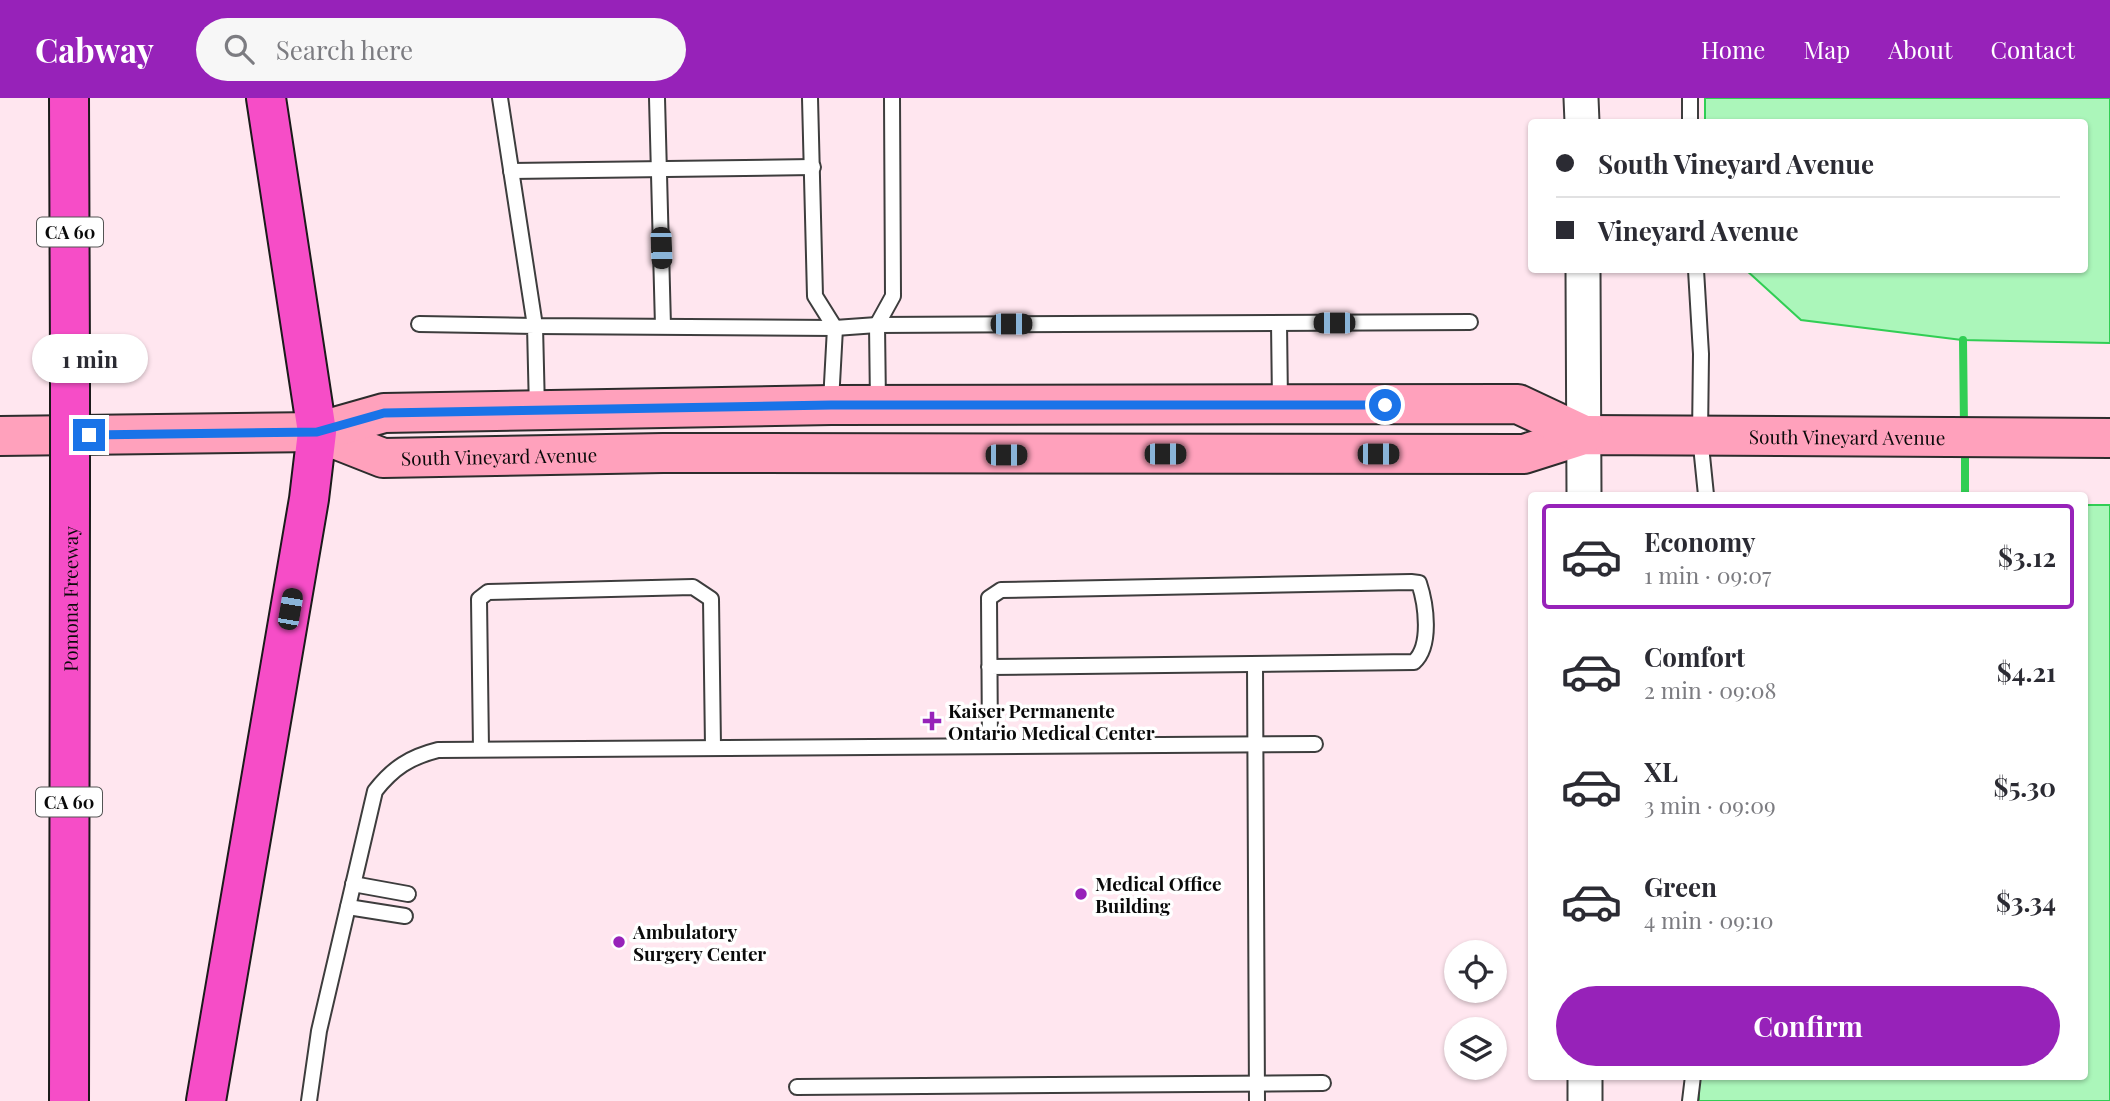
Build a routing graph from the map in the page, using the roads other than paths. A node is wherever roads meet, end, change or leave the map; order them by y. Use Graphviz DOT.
graph roads {
  1 [pos="69,98"];
  2 [pos="266,98"];
  3 [pos="500,98"];
  4 [pos="657,98"];
  5 [pos="810,98"];
  6 [pos="892,98"];
  7 [pos="1581,98"];
  8 [pos="1690,98"];
  9 [pos="1582,119"];
  10 [pos="1690,119"];
  11 [pos="813,167"];
  12 [pos="659,169"];
  13 [pos="511,171"];
  14 [pos="1583,273"];
  15 [pos="1696,273"];
  16 [pos="1470,321"];
  17 [pos="1279,323"];
  18 [pos="419,324"];
  19 [pos="877,325"];
  20 [pos="534,326"];
  21 [pos="663,326"];
  22 [pos="835,328"];
  23 [pos="831,405"];
  24 [pos="1280,405"];
  25 [pos="878,407"];
  26 [pos="537,411"];
  27 [pos="317,432"];
  28 [pos="1584,435"];
  29 [pos="0,436"];
  30 [pos="1700,436"];
  31 [pos="2110,438"];
  32 [pos="1584,492"];
  33 [pos="1706,492"];
  34 [pos="1255,664"];
  35 [pos="989,667"];
  36 [pos="1254,744"];
  37 [pos="1315,744"];
  38 [pos="990,746"];
  39 [pos="713,747"];
  40 [pos="481,749"];
  41 [pos="353,884"];
  42 [pos="408,894"];
  43 [pos="348,907"];
  44 [pos="405,916"];
  45 [pos="1585,1080"];
  46 [pos="1693,1080"];
  47 [pos="1323,1083"];
  48 [pos="1257,1084"];
  49 [pos="797,1087"];
  50 [pos="69,1101"];
  51 [pos="206,1101"];
  52 [pos="309,1101"];
  53 [pos="1257,1101"];
  54 [pos="1585,1101"];
  55 [pos="1690,1101"];
  1 -- 50 [label="highway, Pomona Freeway / CA 60, bridge"];
  2 -- 27 [label="highway"];
  3 -- 13 [label="lane"];
  4 -- 12 [label="lane"];
  5 -- 11 [label="lane"];
  6 -- 19 [label="lane"];
  7 -- 9 [label="street"];
  8 -- 10 [label="lane"];
  11 -- 12 [label="lane"];
  11 -- 22 [label="lane"];
  12 -- 13 [label="lane"];
  12 -- 21 [label="lane"];
  13 -- 20 [label="lane"];
  14 -- 28 [label="street"];
  15 -- 30 [label="lane"];
  16 -- 17 [label="lane"];
  17 -- 19 [label="lane"];
  17 -- 24 [label="lane"];
  18 -- 20 [label="lane"];
  19 -- 22 [label="lane"];
  19 -- 25 [label="lane"];
  20 -- 21 [label="lane"];
  20 -- 26 [label="lane"];
  21 -- 22 [label="lane"];
  22 -- 23 [label="lane"];
  23 -- 25 [label="main road, South Vineyard Avenue"];
  23 -- 26 [label="main road, South Vineyard Avenue"];
  24 -- 25 [label="main road, South Vineyard Avenue"];
  24 -- 28 [label="main road, South Vineyard Avenue"];
  26 -- 27 [label="main road, South Vineyard Avenue"];
  27 -- 28 [label="main road, South Vineyard Avenue"];
  27 -- 29 [label="main road"];
  27 -- 51 [label="highway"];
  28 -- 30 [label="main road, South Vineyard Avenue"];
  28 -- 32 [label="street"];
  30 -- 31 [label="main road, South Vineyard Avenue"];
  30 -- 33 [label="lane"];
  34 -- 35 [label="lane"];
  34 -- 35 [label="lane"];
  34 -- 36 [label="lane"];
  35 -- 38 [label="lane"];
  36 -- 37 [label="lane"];
  36 -- 38 [label="lane"];
  36 -- 48 [label="lane"];
  38 -- 39 [label="lane"];
  39 -- 40 [label="lane"];
  39 -- 40 [label="lane"];
  40 -- 41 [label="lane"];
  41 -- 42 [label="lane"];
  41 -- 43 [label="lane"];
  43 -- 44 [label="lane"];
  43 -- 52 [label="lane"];
  45 -- 54 [label="street"];
  46 -- 55 [label="lane"];
  47 -- 48 [label="lane"];
  48 -- 49 [label="lane"];
  48 -- 53 [label="lane"];
}
